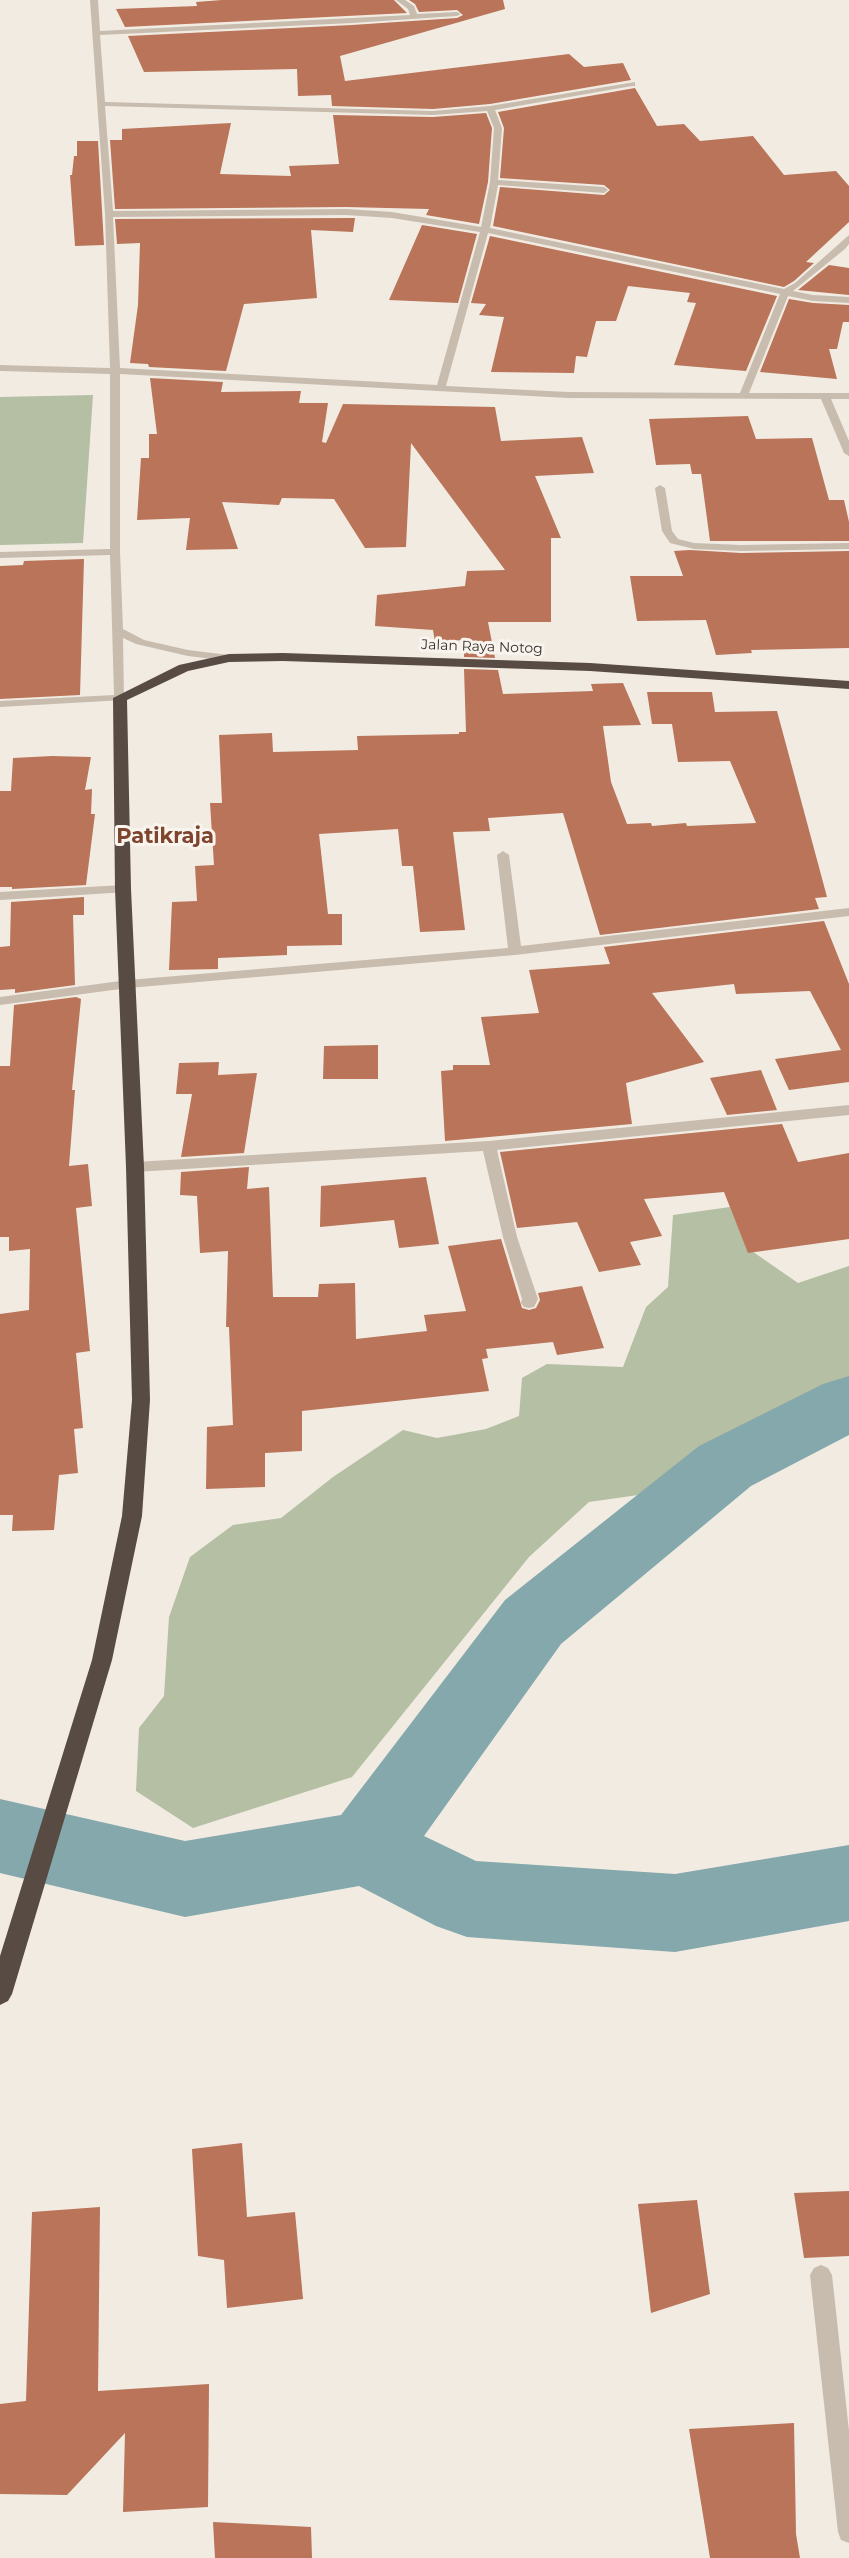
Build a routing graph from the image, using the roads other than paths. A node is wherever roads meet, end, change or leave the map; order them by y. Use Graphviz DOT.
graph roads {
  1 [pos="94,0"];
  2 [pos="400,0"];
  3 [pos="458,14"];
  4 [pos="414,16"];
  5 [pos="95,33"];
  6 [pos="632,84"];
  7 [pos="102,104"];
  8 [pos="490,108"];
  9 [pos="494,182"];
  10 [pos="604,190"];
  11 [pos="109,214"];
  12 [pos="485,230"];
  13 [pos="849,238"];
  14 [pos="785,292"];
  15 [pos="849,300"];
  16 [pos="0,368"];
  17 [pos="115,371"];
  18 [pos="440,390"];
  19 [pos="825,396"];
  20 [pos="849,396"];
  21 [pos="743,397"];
  22 [pos="849,453"];
  23 [pos="660,488"];
  24 [pos="849,546"];
  25 [pos="115,552"];
  26 [pos="0,555"];
  27 [pos="117,630"];
  28 [pos="229,658"];
  29 [pos="849,685"];
  30 [pos="120,698"];
  31 [pos="0,704"];
  32 [pos="503,855"];
  33 [pos="123,889"];
  34 [pos="0,896"];
  35 [pos="849,912"];
  36 [pos="515,951"];
  37 [pos="128,984"];
  38 [pos="0,1000"];
  39 [pos="849,1110"];
  40 [pos="489,1146"];
  41 [pos="135,1167"];
  42 [pos="528,1303"];
  43 [pos="0,1994"];
  44 [pos="821,2275"];
  45 [pos="849,2532"];
  1 -- 5 [label="street"];
  2 -- 4 [label="street"];
  3 -- 4 [label="street"];
  4 -- 5 [label="street"];
  5 -- 7 [label="street"];
  6 -- 8 [label="street"];
  7 -- 8 [label="street"];
  7 -- 11 [label="street"];
  8 -- 9 [label="street"];
  9 -- 10 [label="street"];
  9 -- 12 [label="street"];
  11 -- 12 [label="street"];
  11 -- 17 [label="street"];
  12 -- 14 [label="street"];
  12 -- 18 [label="street"];
  13 -- 14 [label="street"];
  14 -- 15 [label="street"];
  14 -- 21 [label="street"];
  16 -- 17 [label="street"];
  17 -- 18 [label="street"];
  17 -- 25 [label="street"];
  18 -- 21 [label="street"];
  19 -- 20 [label="street"];
  19 -- 21 [label="street"];
  19 -- 22 [label="street"];
  23 -- 24 [label="street"];
  25 -- 26 [label="street"];
  25 -- 27 [label="street"];
  27 -- 28 [label="street"];
  27 -- 30 [label="street"];
  28 -- 29 [label="highway, Jalan Raya Notog"];
  28 -- 30 [label="highway, Jalan Raya Notog"];
  30 -- 31 [label="street"];
  30 -- 33 [label="highway"];
  32 -- 36 [label="street"];
  33 -- 34 [label="street"];
  33 -- 37 [label="highway"];
  35 -- 36 [label="street"];
  36 -- 37 [label="street"];
  37 -- 38 [label="street"];
  37 -- 41 [label="highway"];
  39 -- 40 [label="street"];
  40 -- 41 [label="street"];
  40 -- 42 [label="street"];
  41 -- 43 [label="highway"];
  44 -- 45 [label="street"];
}
